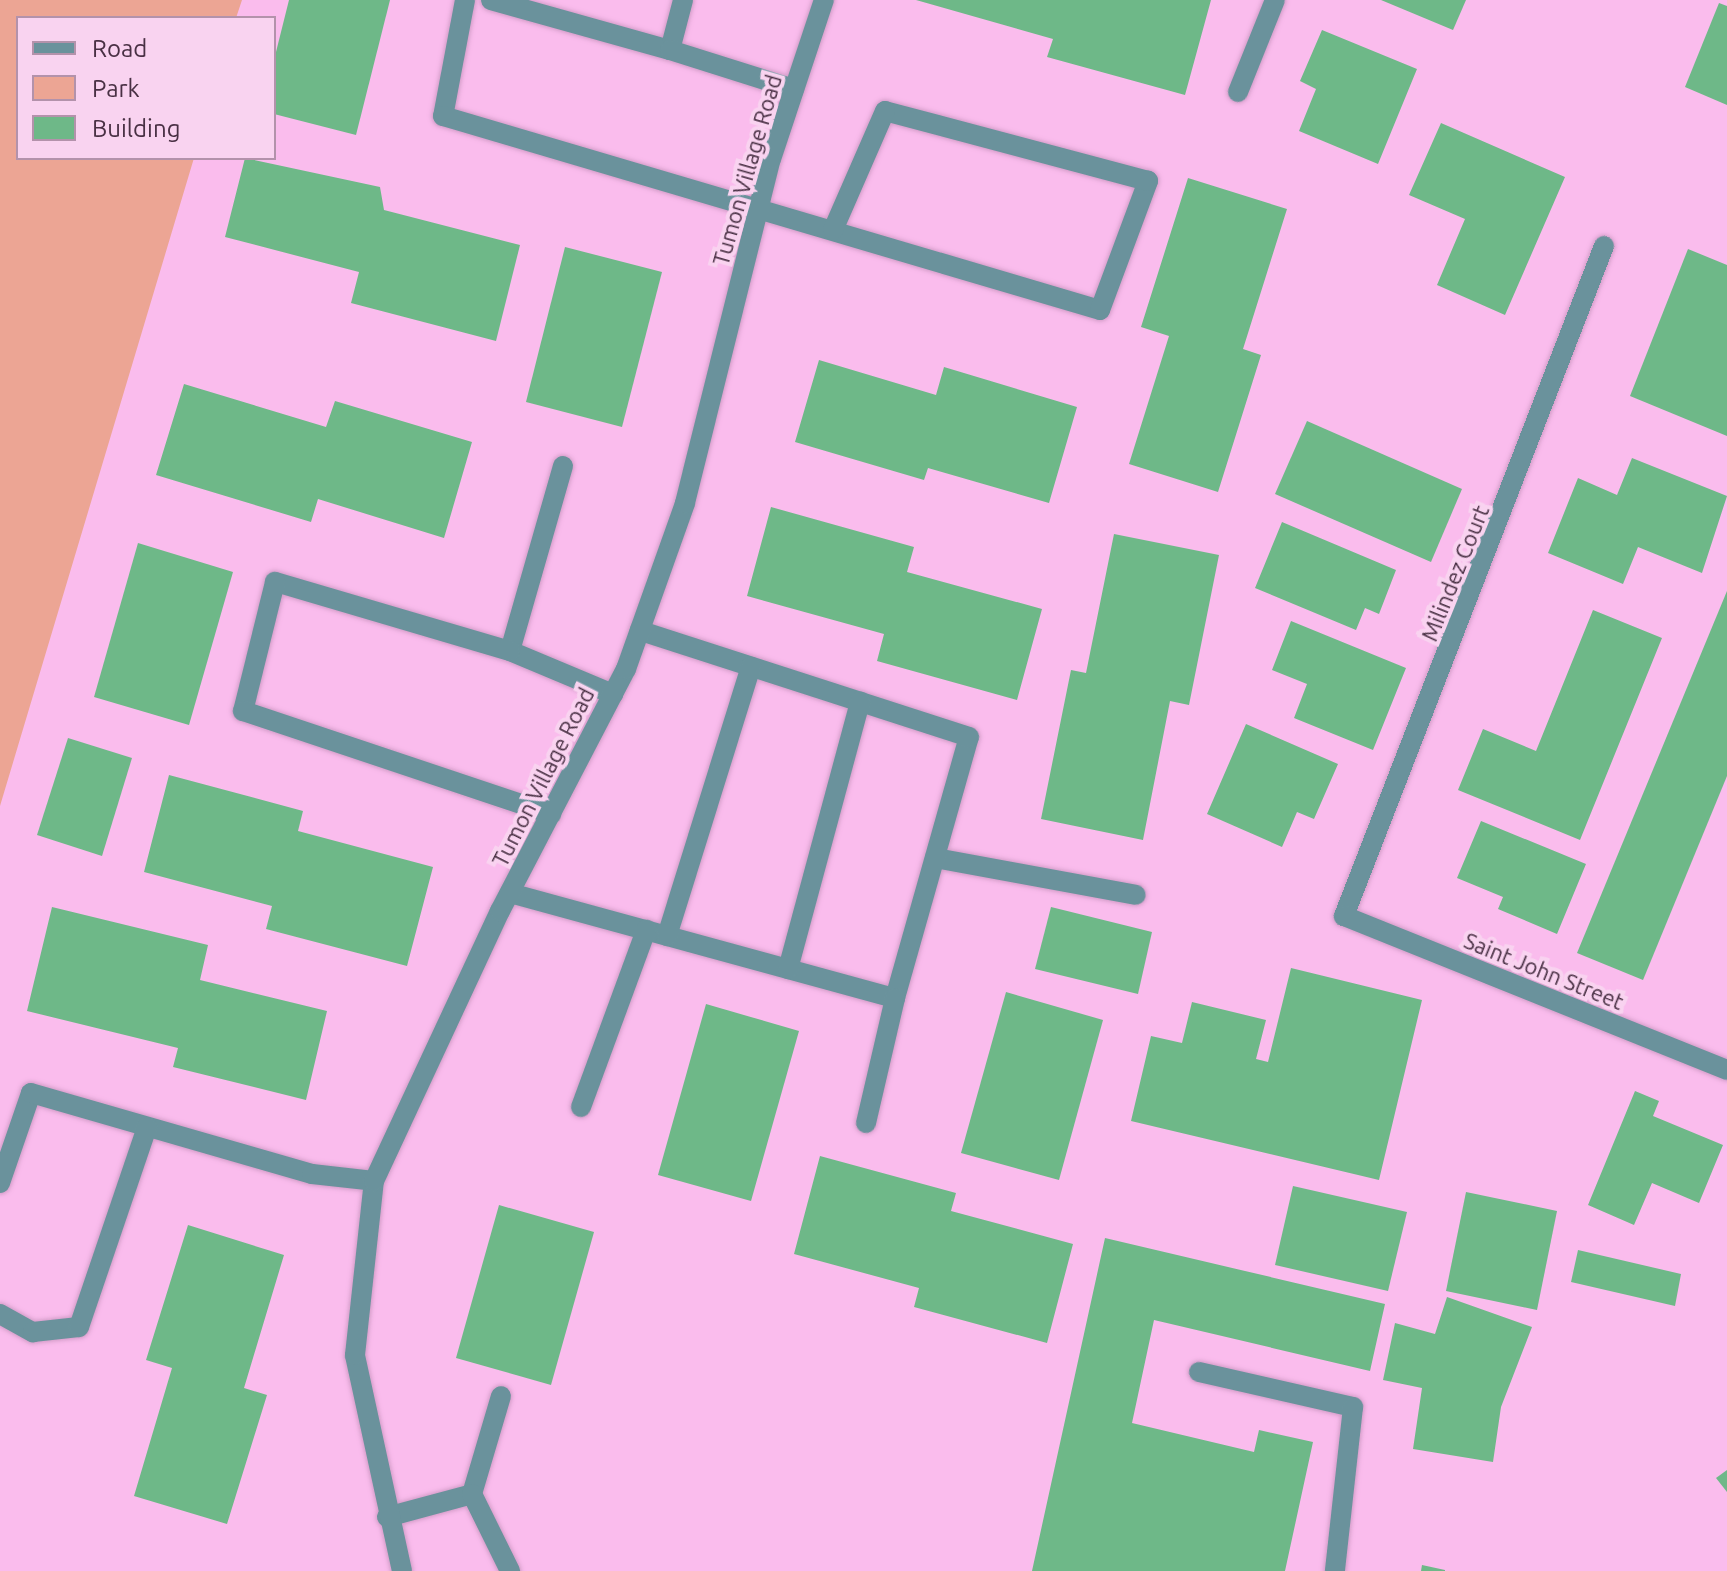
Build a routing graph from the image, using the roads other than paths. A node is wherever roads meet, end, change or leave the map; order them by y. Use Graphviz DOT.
graph roads {
  1 [pos="465,0"];
  2 [pos="491,0"];
  3 [pos="683,0"];
  4 [pos="824,0"];
  5 [pos="1275,0"];
  6 [pos="670,50"];
  7 [pos="794,89"];
  8 [pos="1238,92"];
  9 [pos="759,207"];
  10 [pos="833,230"];
  11 [pos="1604,246"];
  12 [pos="563,466"];
  13 [pos="640,631"];
  14 [pos="510,651"];
  15 [pos="751,667"];
  16 [pos="613,694"];
  17 [pos="860,702"];
  18 [pos="551,814"];
  19 [pos="935,858"];
  20 [pos="510,893"];
  21 [pos="1136,895"];
  22 [pos="1344,916"];
  23 [pos="646,930"];
  24 [pos="667,936"];
  25 [pos="788,969"];
  26 [pos="895,998"];
  27 [pos="1727,1070"];
  28 [pos="581,1107"];
  29 [pos="866,1123"];
  30 [pos="147,1127"];
  31 [pos="374,1181"];
  32 [pos="0,1183"];
  33 [pos="0,1314"];
  34 [pos="1199,1372"];
  35 [pos="501,1396"];
  36 [pos="472,1494"];
  37 [pos="387,1517"];
  38 [pos="402,1571"];
  39 [pos="510,1571"];
  40 [pos="1335,1571"];
  1 -- 9 [label="street"];
  2 -- 6 [label="street"];
  3 -- 6 [label="street"];
  4 -- 7 [label="street, Tumon Village Road"];
  5 -- 8 [label="street"];
  6 -- 7 [label="street"];
  7 -- 9 [label="street, Tumon Village Road"];
  9 -- 10 [label="street"];
  9 -- 13 [label="street, Tumon Village Road"];
  10 -- 10 [label="street"];
  11 -- 22 [label="street, Milindez Court"];
  12 -- 14 [label="street"];
  13 -- 15 [label="street"];
  13 -- 16 [label="street, Tumon Village Road"];
  14 -- 16 [label="street"];
  14 -- 18 [label="street"];
  15 -- 17 [label="street"];
  15 -- 24 [label="street"];
  16 -- 18 [label="street, Tumon Village Road"];
  17 -- 19 [label="street"];
  17 -- 25 [label="street"];
  18 -- 20 [label="street, Tumon Village Road"];
  19 -- 21 [label="street"];
  19 -- 26 [label="street"];
  20 -- 23 [label="street"];
  20 -- 31 [label="street, Tumon Village Road"];
  22 -- 27 [label="street, Saint John Street"];
  23 -- 24 [label="street"];
  23 -- 28 [label="street"];
  24 -- 25 [label="street"];
  25 -- 26 [label="street"];
  26 -- 29 [label="street"];
  30 -- 31 [label="street"];
  30 -- 32 [label="street"];
  30 -- 33 [label="street"];
  31 -- 37 [label="street, Tumon Village Road"];
  34 -- 40 [label="street"];
  35 -- 36 [label="street"];
  36 -- 37 [label="street"];
  36 -- 39 [label="street"];
  37 -- 38 [label="street, Tumon Village Road"];
}
